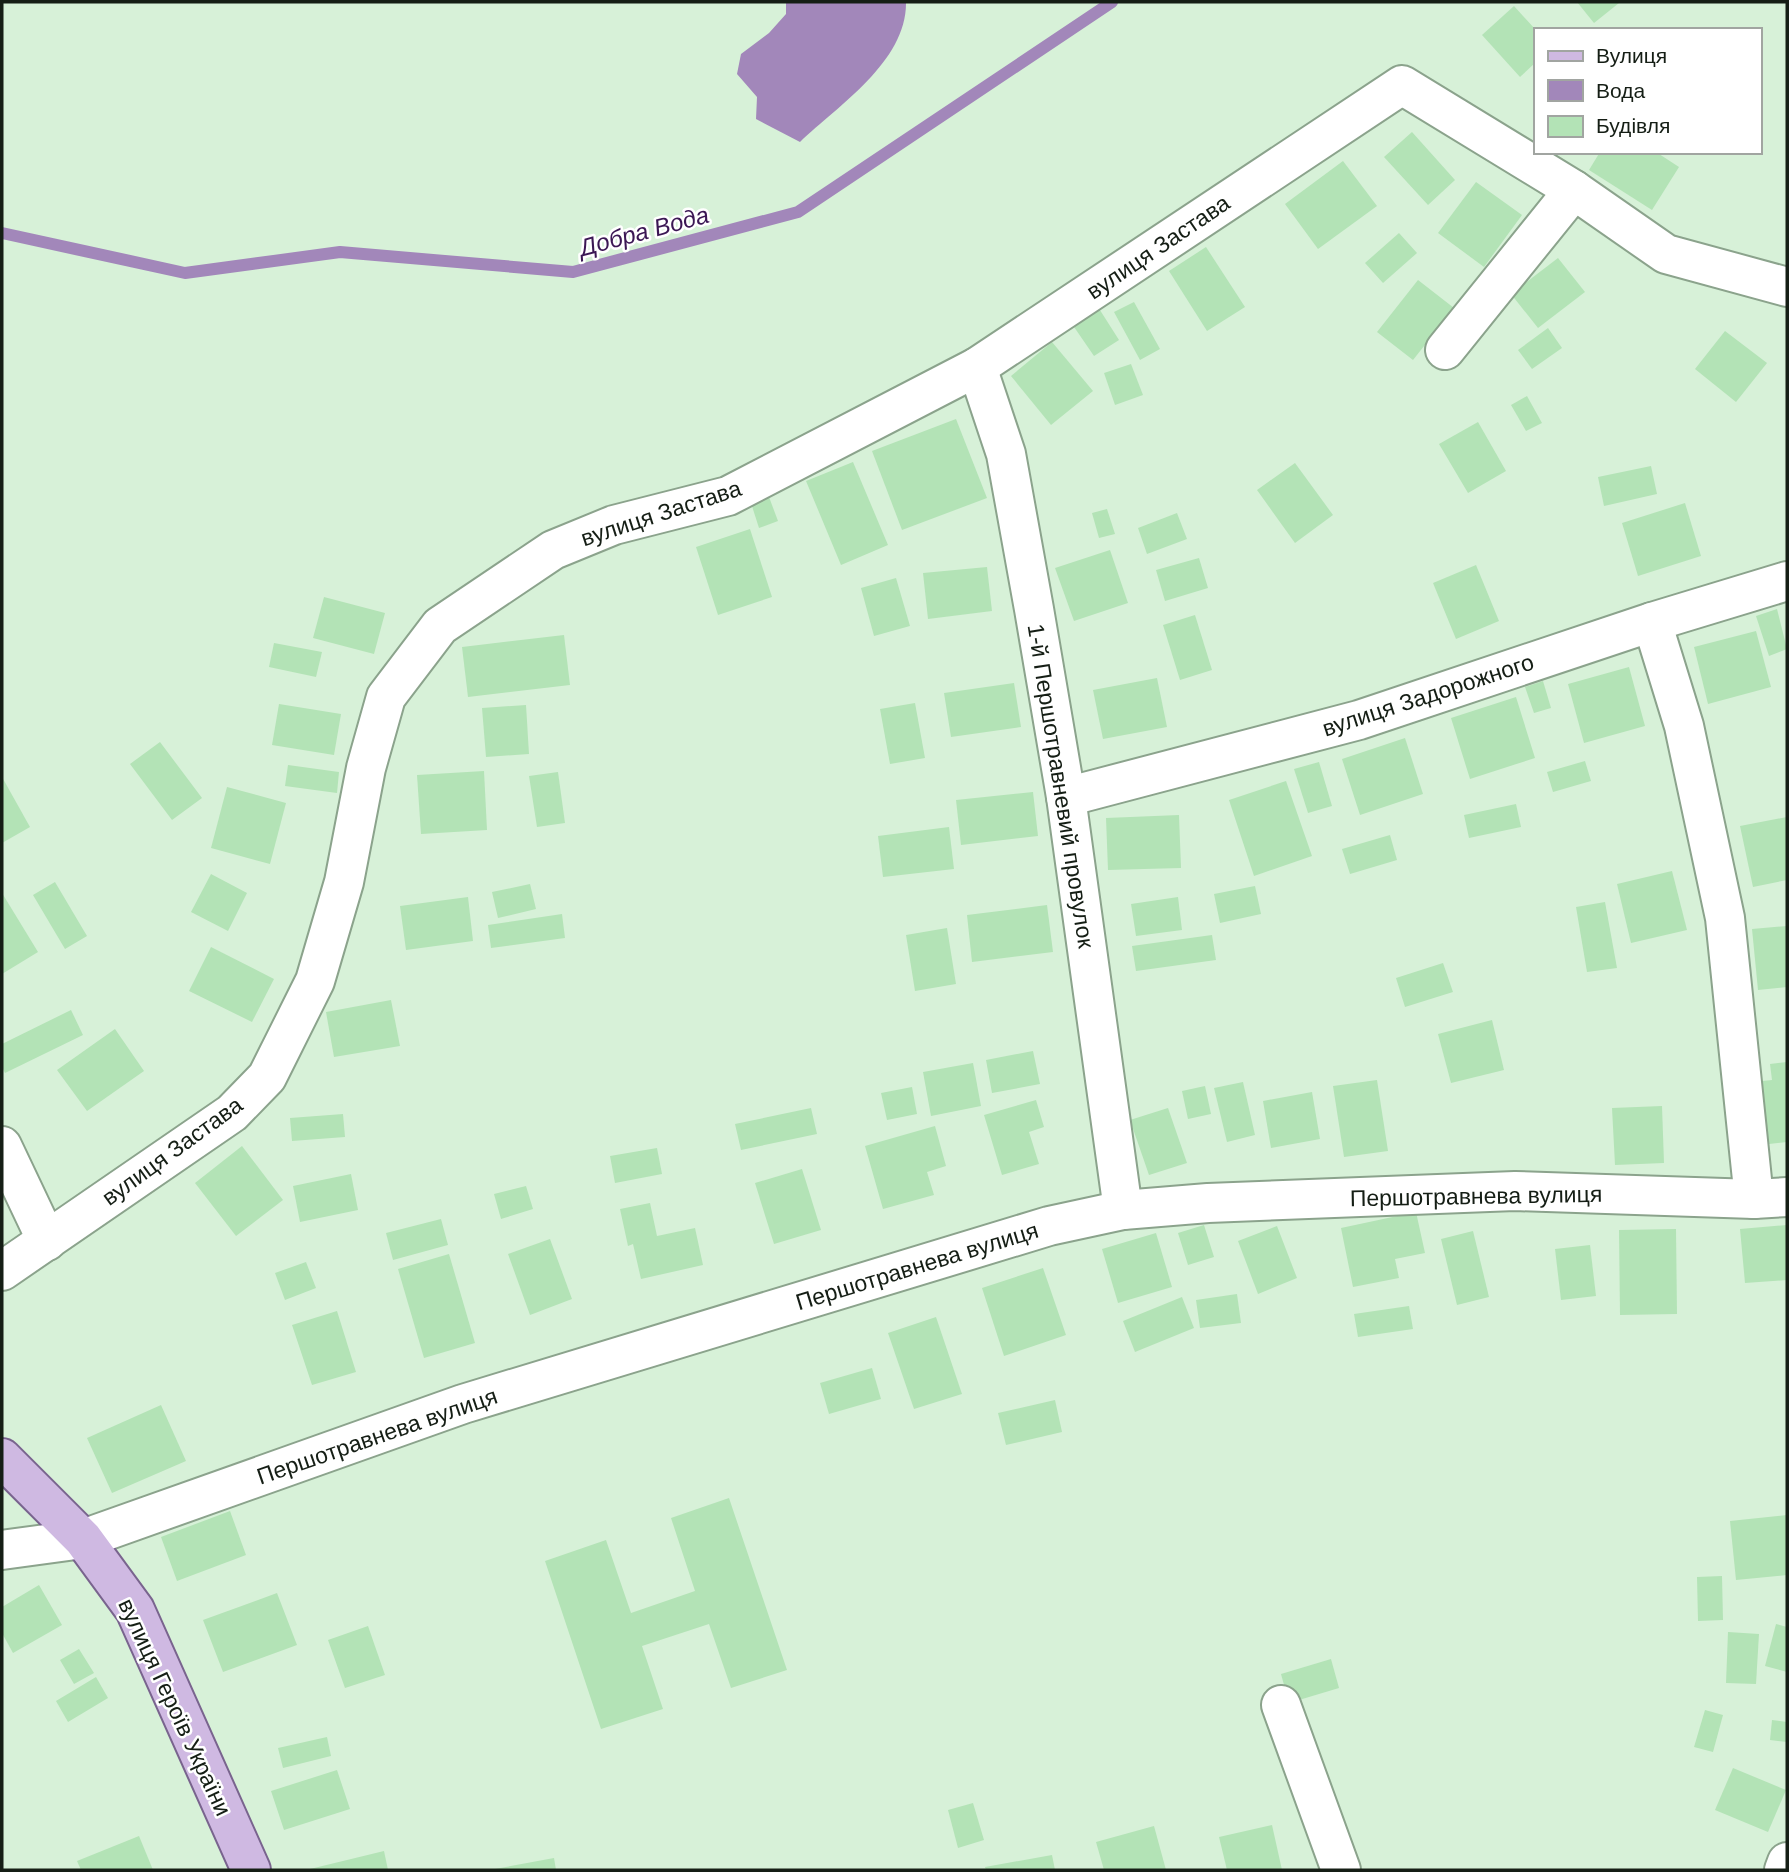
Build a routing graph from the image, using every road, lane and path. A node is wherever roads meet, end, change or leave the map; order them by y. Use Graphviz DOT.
graph roads {
  1 [pos="1574,190"];
  2 [pos="1787,287"];
  3 [pos="1446,350"];
  4 [pos="976,367"];
  5 [pos="1787,581"];
  6 [pos="1652,622"];
  7 [pos="1066,797"];
  8 [pos="2,1146"];
  9 [pos="1771,1198"];
  10 [pos="1123,1210"];
  11 [pos="47,1241"];
  12 [pos="2,1271"];
  13 [pos="2,1458"];
  14 [pos="83,1539"];
  15 [pos="2,1550"];
  16 [pos="1281,1705"];
  17 [pos="1787,1862"];
  18 [pos="250,1870"];
  19 [pos="1340,1870"];
  20 [pos="1784,1870"];
  1 -- 2 [label="street"];
  1 -- 3 [label="street"];
  1 -- 4 [label="street, вулиця Застава"];
  4 -- 7 [label="street, 1-й Першотравневий провулок"];
  4 -- 11 [label="street, вулиця Застава"];
  5 -- 6 [label="street, вулиця Задорожного"];
  6 -- 7 [label="street, вулиця Задорожного"];
  6 -- 9 [label="street"];
  7 -- 10 [label="street, 1-й Першотравневий провулок"];
  8 -- 11 [label="street"];
  9 -- 10 [label="street, Першотравнева вулиця"];
  10 -- 14 [label="street, Першотравнева вулиця"];
  11 -- 12 [label="street, вулиця Застава"];
  13 -- 14 [label="main road, вулиця Героїв України"];
  14 -- 15 [label="street, Першотравнева вулиця"];
  14 -- 18 [label="main road, вулиця Героїв України"];
  16 -- 19 [label="street"];
  17 -- 20 [label="street"];
}
